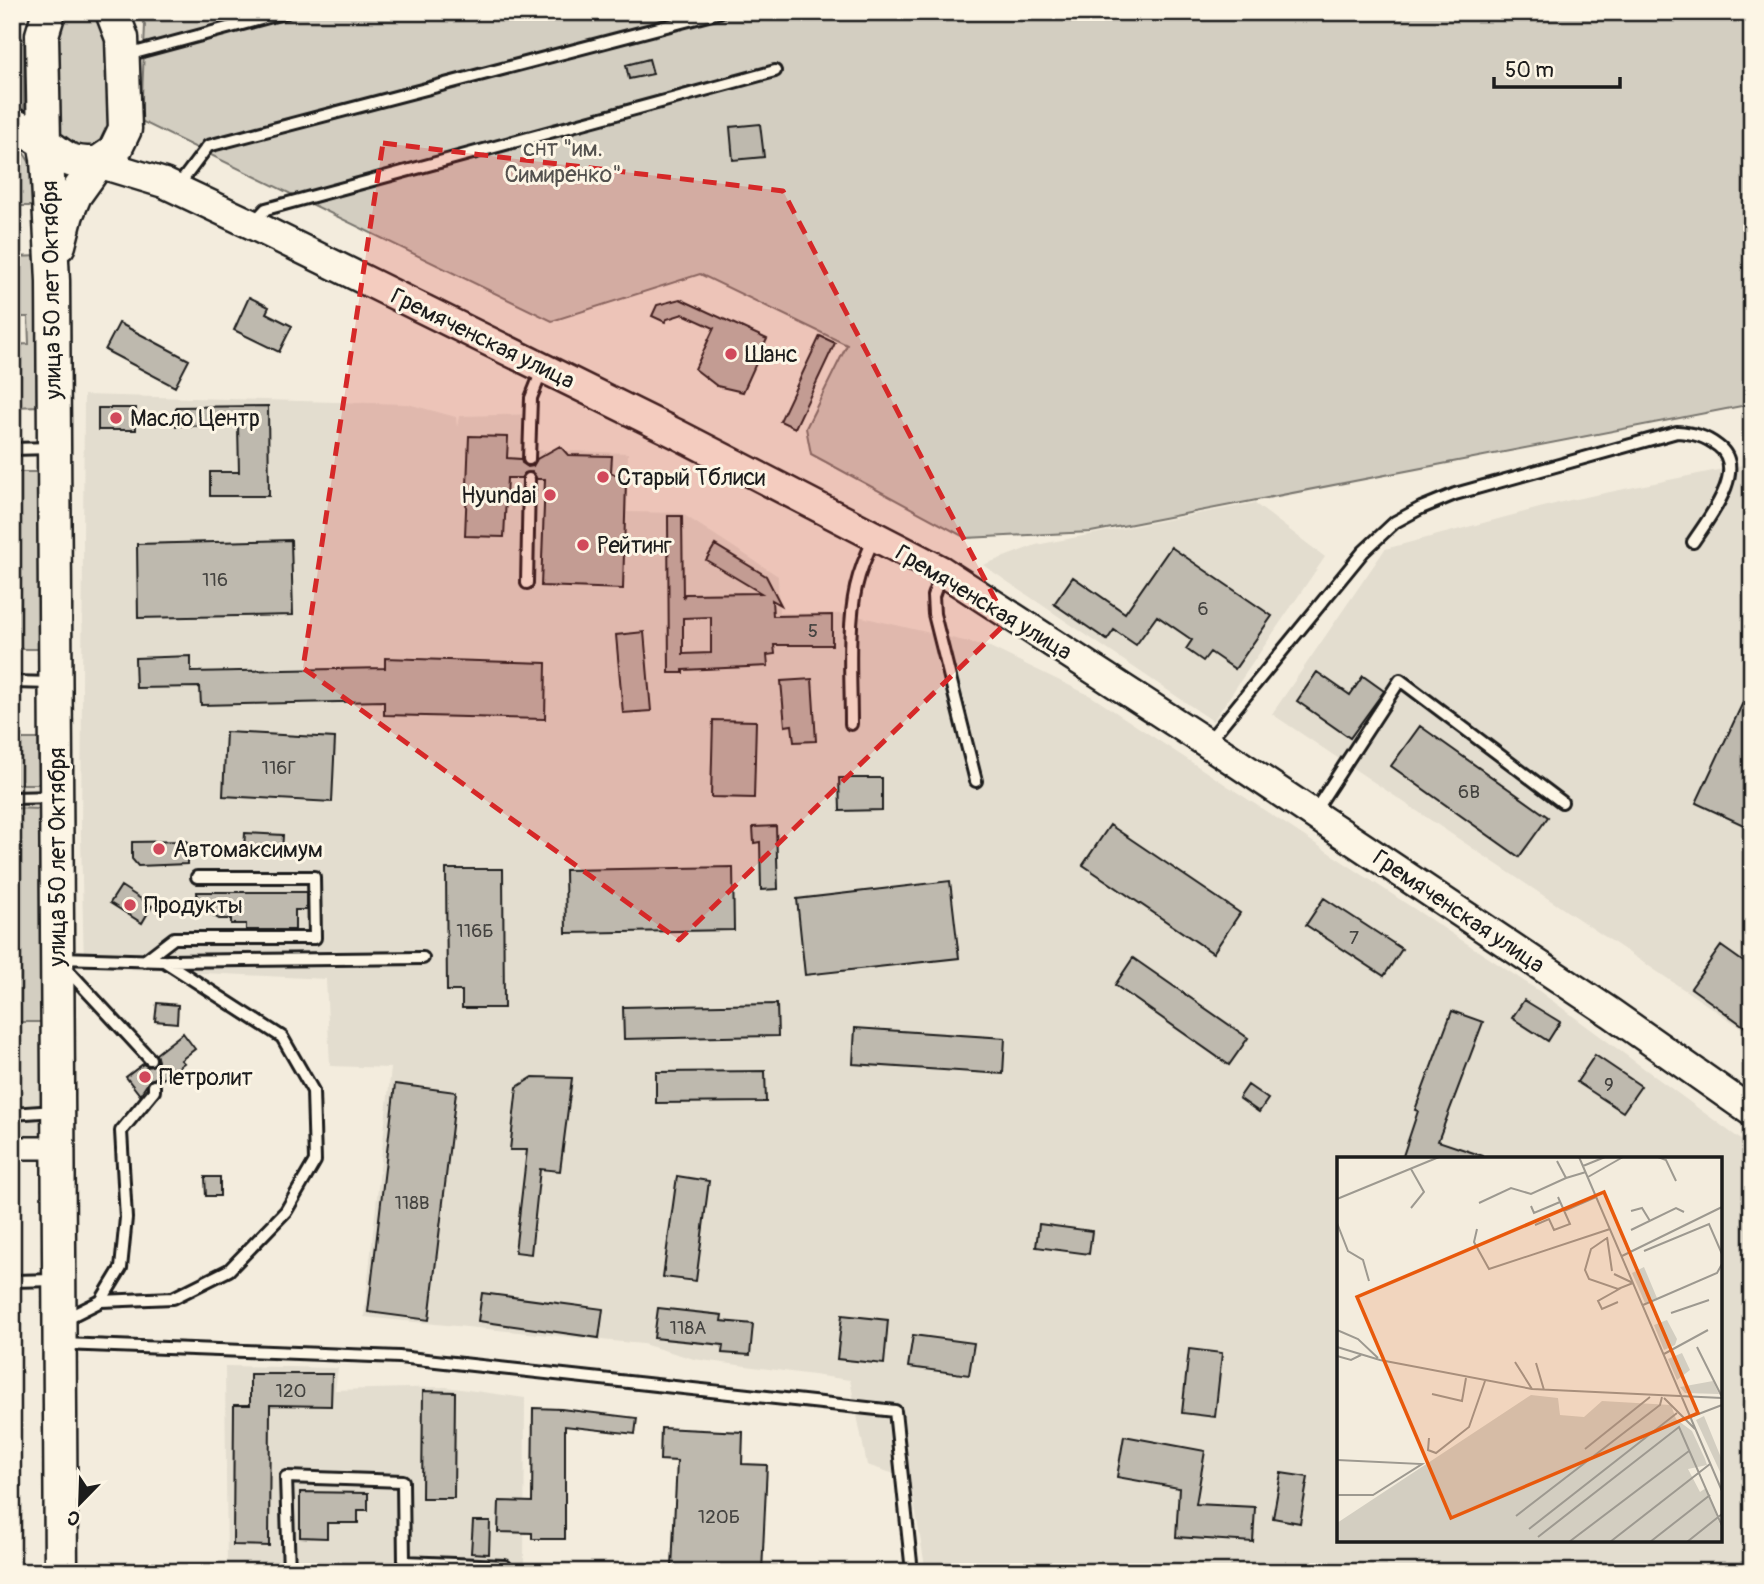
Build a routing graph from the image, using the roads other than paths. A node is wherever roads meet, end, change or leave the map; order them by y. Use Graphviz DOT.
graph roads {
  1 [pos="112,12"];
  2 [pos="287,12"];
  3 [pos="720,12"];
  4 [pos="45,20"];
  5 [pos="124,56"];
  6 [pos="775,71"];
  7 [pos="12,124"];
  8 [pos="125,129"];
  9 [pos="44,142"];
  10 [pos="98,163"];
  11 [pos="170,186"];
  12 [pos="251,224"];
  13 [pos="53,281"];
  14 [pos="543,368"];
  15 [pos="54,448"];
  16 [pos="12,449"];
  17 [pos="529,459"];
  18 [pos="529,479"];
  19 [pos="875,537"];
  20 [pos="1693,542"];
  21 [pos="942,571"];
  22 [pos="527,583"];
  23 [pos="12,682"];
  24 [pos="56,683"];
  25 [pos="851,724"];
  26 [pos="1207,743"];
  27 [pos="976,781"];
  28 [pos="57,797"];
  29 [pos="12,798"];
  30 [pos="1562,802"];
  31 [pos="1313,814"];
  32 [pos="197,877"];
  33 [pos="57,958"];
  34 [pos="423,958"];
  35 [pos="144,961"];
  36 [pos="164,961"];
  37 [pos="150,1059"];
  38 [pos="154,1086"];
  39 [pos="58,1111"];
  40 [pos="1752,1112"];
  41 [pos="13,1114"];
  42 [pos="12,1148"];
  43 [pos="58,1148"];
  44 [pos="59,1280"];
  45 [pos="12,1281"];
  46 [pos="101,1301"];
  47 [pos="59,1333"];
  48 [pos="505,1566"];
  49 [pos="61,1572"];
  50 [pos="289,1572"];
  51 [pos="912,1572"];
  1 -- 5 [label="main road"];
  2 -- 5 [label="lane"];
  3 -- 11 [label="lane"];
  4 -- 9 [label="main road, улица 50 лет Октября"];
  5 -- 8 [label="main road"];
  6 -- 12 [label="lane"];
  7 -- 9 [label="main road"];
  8 -- 10 [label="main road"];
  8 -- 11 [label="main road"];
  9 -- 10 [label="main road"];
  9 -- 13 [label="main road, улица 50 лет Октября"];
  10 -- 11 [label="main road"];
  10 -- 13 [label="main road"];
  11 -- 12 [label="main road, Гремяченская улица"];
  12 -- 14 [label="main road, Гремяченская улица"];
  13 -- 15 [label="main road, улица 50 лет Октября"];
  14 -- 17 [label="lane"];
  14 -- 19 [label="main road, Гремяченская улица"];
  15 -- 16 [label="lane"];
  15 -- 24 [label="main road, улица 50 лет Октября"];
  18 -- 22 [label="lane"];
  19 -- 21 [label="main road, Гремяченская улица"];
  19 -- 25 [label="lane"];
  20 -- 26 [label="lane"];
  21 -- 26 [label="main road, Гремяченская улица"];
  21 -- 27 [label="lane"];
  23 -- 24 [label="lane"];
  24 -- 28 [label="main road, улица 50 лет Октября"];
  26 -- 31 [label="main road, Гремяченская улица"];
  28 -- 29 [label="lane"];
  28 -- 33 [label="main road, улица 50 лет Октября"];
  30 -- 31 [label="lane"];
  31 -- 40 [label="main road, Гремяченская улица"];
  32 -- 35 [label="lane"];
  33 -- 35 [label="lane"];
  33 -- 37 [label="lane"];
  33 -- 39 [label="main road, улица 50 лет Октября"];
  34 -- 36 [label="lane"];
  35 -- 36 [label="lane"];
  36 -- 46 [label="lane"];
  38 -- 46 [label="lane"];
  39 -- 41 [label="lane"];
  39 -- 43 [label="main road, улица 50 лет Октября"];
  42 -- 43 [label="street"];
  43 -- 44 [label="main road, улица 50 лет Октября"];
  44 -- 45 [label="lane"];
  44 -- 47 [label="main road, улица 50 лет Октября"];
  46 -- 47 [label="lane"];
  47 -- 49 [label="main road, улица 50 лет Октября"];
  47 -- 51 [label="lane"];
  48 -- 50 [label="lane"];
}
